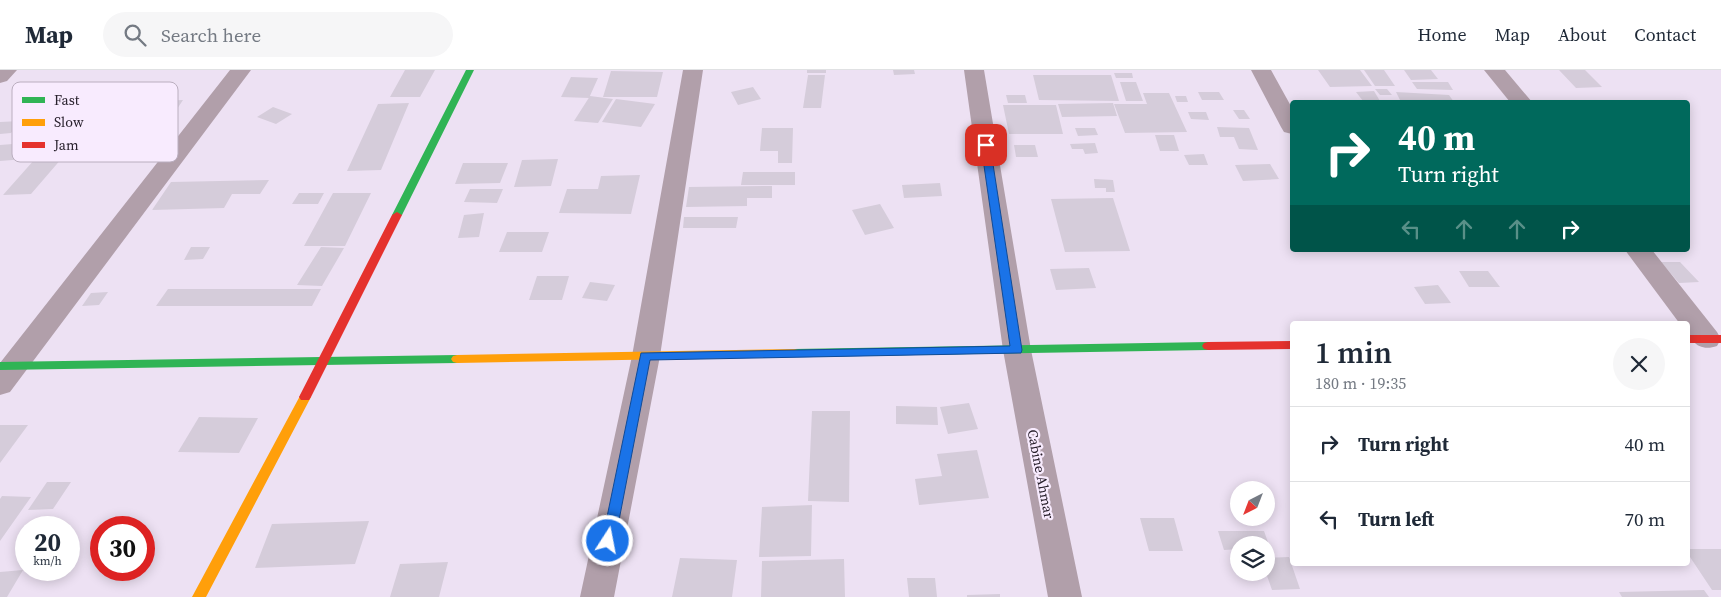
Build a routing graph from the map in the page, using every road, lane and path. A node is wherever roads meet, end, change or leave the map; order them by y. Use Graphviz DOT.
graph roads {
  1 [pos="7,70"];
  2 [pos="241,70"];
  3 [pos="470,70"];
  4 [pos="693,70"];
  5 [pos="974,70"];
  6 [pos="1261,70"];
  7 [pos="1494,70"];
  8 [pos="0,77"];
  9 [pos="1519,100"];
  10 [pos="1290,123"];
  11 [pos="178,151"];
  12 [pos="169,162"];
  13 [pos="1640,252"];
  14 [pos="1705,339"];
  15 [pos="1290,345"];
  16 [pos="1016,350"];
  17 [pos="646,356"];
  18 [pos="324,361"];
  19 [pos="5,372"];
  20 [pos="199,597"];
  21 [pos="597,597"];
  22 [pos="1065,597"];
  1 -- 8 [label="street"];
  2 -- 11 [label="street"];
  3 -- 18 [label="street"];
  4 -- 17 [label="street"];
  5 -- 16 [label="street, Cabine Ahmar"];
  6 -- 10 [label="street"];
  7 -- 9 [label="street"];
  12 -- 19 [label="street"];
  13 -- 14 [label="street"];
  15 -- 16 [label="street"];
  16 -- 17 [label="street"];
  16 -- 22 [label="street, Cabine Ahmar"];
  17 -- 18 [label="street"];
  17 -- 21 [label="street"];
  18 -- 19 [label="street"];
  18 -- 20 [label="street"];
}
